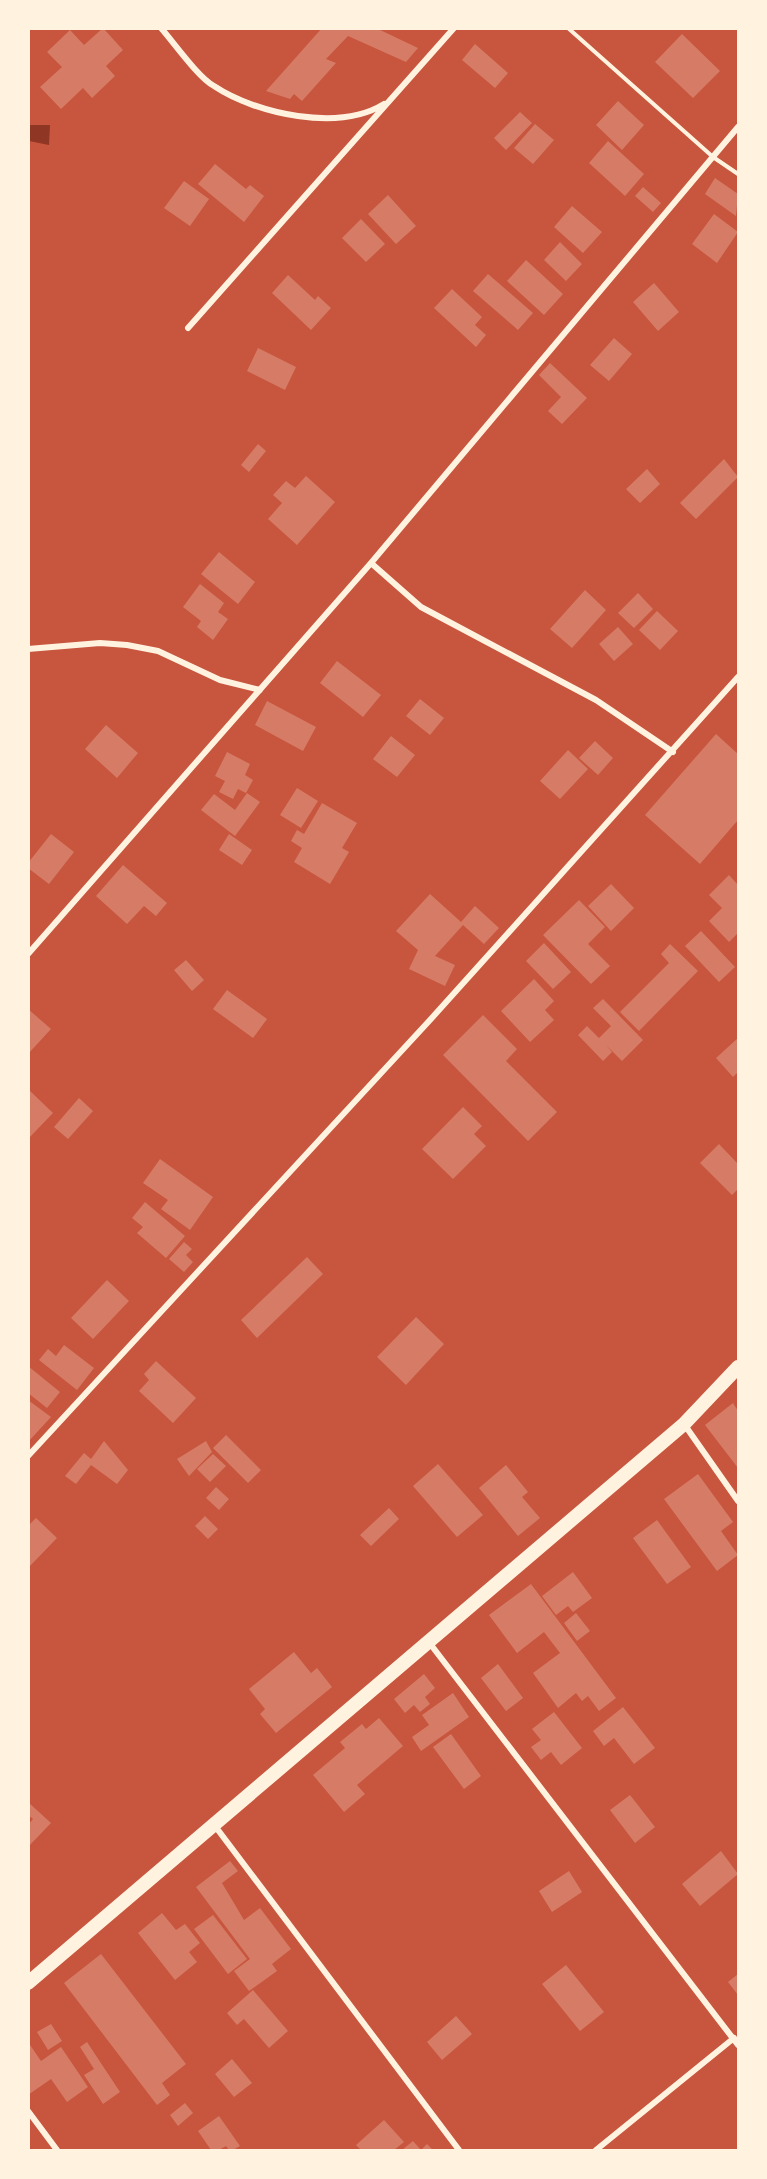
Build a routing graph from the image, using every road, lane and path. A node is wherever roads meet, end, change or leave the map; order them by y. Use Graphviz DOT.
graph roads {
  1 [pos="161,28"];
  2 [pos="454,28"];
  3 [pos="568,28"];
  4 [pos="391,100"];
  5 [pos="738,127"];
  6 [pos="713,157"];
  7 [pos="738,174"];
  8 [pos="188,328"];
  9 [pos="371,564"];
  10 [pos="28,649"];
  11 [pos="738,677"];
  12 [pos="261,690"];
  13 [pos="673,752"];
  14 [pos="28,954"];
  15 [pos="738,1366"];
  16 [pos="684,1424"];
  17 [pos="28,1456"];
  18 [pos="738,1501"];
  19 [pos="428,1641"];
  20 [pos="214,1826"];
  21 [pos="28,1983"];
  22 [pos="734,2038"];
  23 [pos="738,2044"];
  24 [pos="28,2112"];
  25 [pos="57,2151"];
  26 [pos="459,2151"];
  27 [pos="596,2151"];
  1 -- 4 [label="street"];
  2 -- 4 [label="street"];
  3 -- 6 [label="lane"];
  4 -- 8 [label="street"];
  5 -- 6 [label="street"];
  6 -- 7 [label="lane"];
  6 -- 9 [label="street"];
  9 -- 12 [label="street"];
  9 -- 13 [label="street"];
  10 -- 12 [label="street"];
  11 -- 13 [label="street"];
  12 -- 14 [label="street"];
  13 -- 17 [label="street"];
  15 -- 16 [label="main road"];
  16 -- 18 [label="street"];
  16 -- 19 [label="main road"];
  19 -- 20 [label="main road"];
  19 -- 22 [label="street"];
  20 -- 21 [label="main road"];
  20 -- 26 [label="street"];
  22 -- 23 [label="street"];
  22 -- 27 [label="street"];
  24 -- 25 [label="street"];
}
